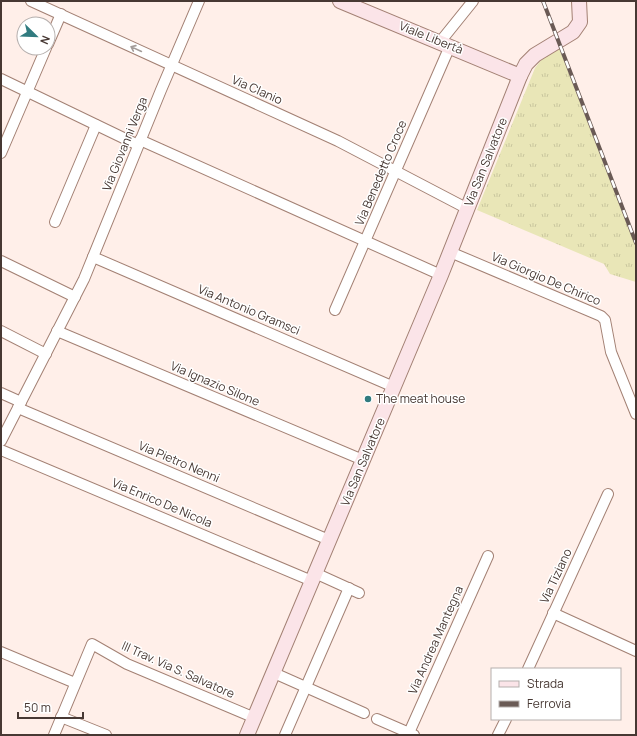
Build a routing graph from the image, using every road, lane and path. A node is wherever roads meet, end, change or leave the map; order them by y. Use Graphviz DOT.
graph roads {
  1 [pos="31,1"];
  2 [pos="199,1"];
  3 [pos="340,1"];
  4 [pos="473,1"];
  5 [pos="579,1"];
  6 [pos="357,4"];
  7 [pos="61,14"];
  8 [pos="56,26"];
  9 [pos="445,44"];
  10 [pos="43,56"];
  11 [pos="172,65"];
  12 [pos="520,76"];
  13 [pos="1,79"];
  14 [pos="28,92"];
  15 [pos="96,125"];
  16 [pos="139,143"];
  17 [pos="1,153"];
  18 [pos="396,170"];
  19 [pos="468,208"];
  20 [pos="55,222"];
  21 [pos="365,241"];
  22 [pos="450,252"];
  23 [pos="93,257"];
  24 [pos="1,261"];
  25 [pos="441,275"];
  26 [pos="75,297"];
  27 [pos="335,310"];
  28 [pos="1,331"];
  29 [pos="57,331"];
  30 [pos="46,354"];
  31 [pos="394,387"];
  32 [pos="1,393"];
  33 [pos="20,405"];
  34 [pos="636,414"];
  35 [pos="1,441"];
  36 [pos="1,450"];
  37 [pos="363,460"];
  38 [pos="608,494"];
  39 [pos="329,540"];
  40 [pos="488,556"];
  41 [pos="314,577"];
  42 [pos="553,614"];
  43 [pos="636,650"];
  44 [pos="1,652"];
  45 [pos="636,659"];
  46 [pos="528,668"];
  47 [pos="274,672"];
  48 [pos="75,683"];
  49 [pos="307,687"];
  50 [pos="364,713"];
  51 [pos="61,717"];
  52 [pos="254,718"];
  53 [pos="377,719"];
  54 [pos="506,720"];
  55 [pos="410,734"];
  56 [pos="54,735"];
  57 [pos="106,735"];
  58 [pos="247,735"];
  59 [pos="285,735"];
  60 [pos="498,735"];
  1 -- 7 [label="street, Via Clanio"];
  2 -- 11 [label="street, Via Giovanni Verga"];
  3 -- 6 [label="street, Viale Libertà"];
  4 -- 9 [label="street, Via Benedetto Croce"];
  5 -- 12 [label="street, Via San Salvatore"];
  6 -- 9 [label="street, Viale Libertà"];
  7 -- 8 [label="street"];
  11 -- 7 [label="street, Via Clanio, one-way"];
  9 -- 12 [label="street, Viale Libertà"];
  9 -- 18 [label="street, Via Benedetto Croce"];
  10 -- 14 [label="street"];
  11 -- 16 [label="street, Via Giovanni Verga"];
  11 -- 18 [label="street, Via Clanio"];
  12 -- 19 [label="street, Via San Salvatore"];
  13 -- 14 [label="street"];
  14 -- 15 [label="street"];
  14 -- 17 [label="street"];
  15 -- 16 [label="street"];
  15 -- 20 [label="street"];
  16 -- 21 [label="street"];
  16 -- 23 [label="street, Via Giovanni Verga"];
  18 -- 19 [label="street, Via Clanio"];
  18 -- 21 [label="street, Via Benedetto Croce"];
  19 -- 22 [label="street, Via San Salvatore"];
  21 -- 25 [label="street"];
  21 -- 27 [label="street, Via Benedetto Croce"];
  22 -- 25 [label="street, Via San Salvatore"];
  22 -- 34 [label="street, Via Giorgio De Chirico"];
  23 -- 26 [label="street, Via Giovanni Verga"];
  23 -- 31 [label="street, Via Antonio Gramsci"];
  24 -- 26 [label="street"];
  25 -- 31 [label="street, Via San Salvatore"];
  26 -- 29 [label="street, Via Giovanni Verga"];
  28 -- 30 [label="street"];
  29 -- 30 [label="street, Via Giovanni Verga"];
  29 -- 37 [label="street, Via Ignazio Silone"];
  30 -- 33 [label="street, Via Giovanni Verga"];
  31 -- 37 [label="street, Via San Salvatore"];
  32 -- 33 [label="street, Via Pietro Nenni"];
  33 -- 35 [label="street, Via Giovanni Verga"];
  33 -- 39 [label="street, Via Pietro Nenni"];
  36 -- 41 [label="street, Via Enrico De Nicola"];
  37 -- 39 [label="street, Via San Salvatore"];
  38 -- 42 [label="street, Via Tiziano"];
  39 -- 41 [label="street, Via San Salvatore"];
  40 -- 55 [label="street, Via Andrea Mantegna"];
  41 -- 47 [label="street, Via San Salvatore"];
  41 -- 49 [label="street, Via Enrico De Nicola"];
  42 -- 43 [label="street"];
  42 -- 46 [label="street, Via Tiziano"];
  43 -- 45 [label="street"];
  44 -- 48 [label="street"];
  47 -- 49 [label="street"];
  47 -- 52 [label="street, Via San Salvatore"];
  48 -- 51 [label="street"];
  48 -- 52 [label="street, III Trav. Via S. Salvatore"];
  49 -- 50 [label="street"];
  49 -- 59 [label="street"];
  51 -- 56 [label="street"];
  51 -- 57 [label="street"];
  52 -- 58 [label="street, Via San Salvatore"];
  53 -- 55 [label="street"];
  54 -- 60 [label="street"];
}
